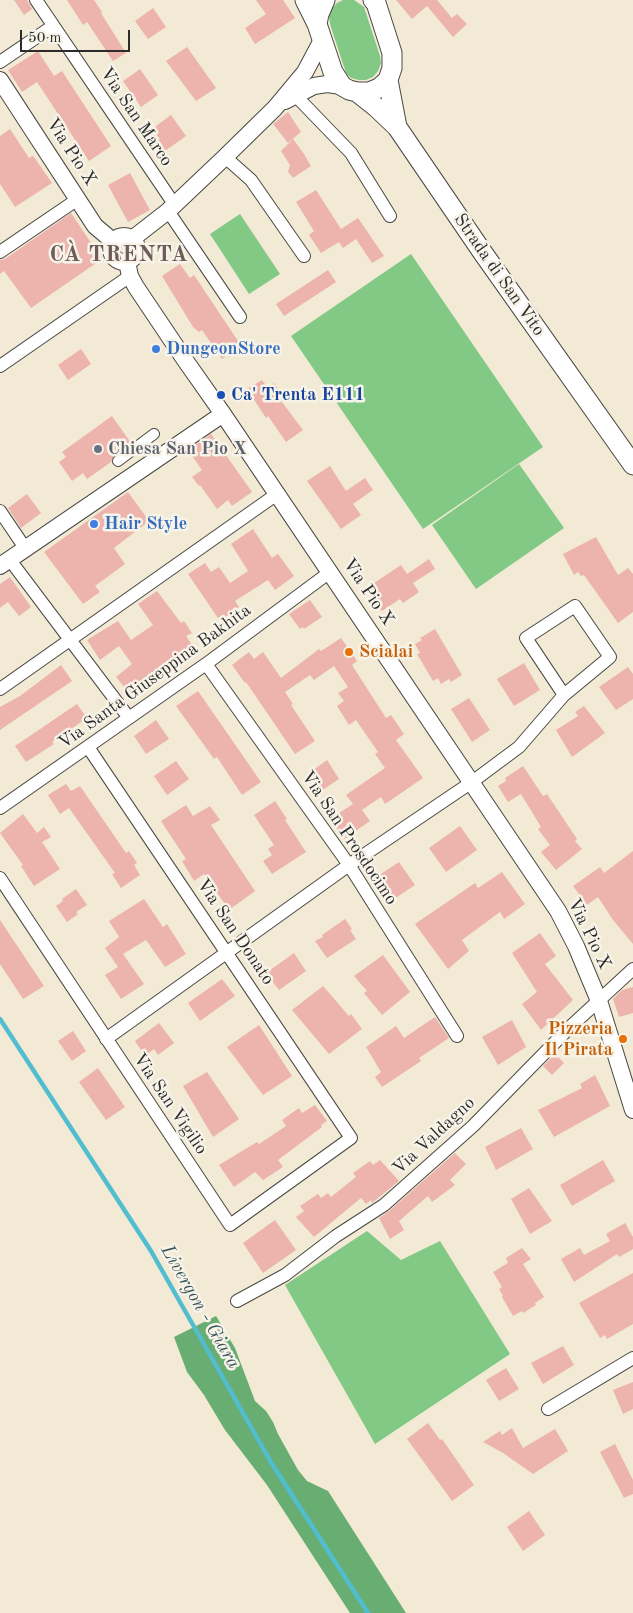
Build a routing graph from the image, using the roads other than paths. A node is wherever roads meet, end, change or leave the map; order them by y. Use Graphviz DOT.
graph roads {
  1 [pos="36,0"];
  2 [pos="305,0"];
  3 [pos="325,0"];
  4 [pos="376,1"];
  5 [pos="53,26"];
  6 [pos="320,32"];
  7 [pos="0,62"];
  8 [pos="0,80"];
  9 [pos="388,80"];
  10 [pos="349,89"];
  11 [pos="295,95"];
  12 [pos="275,108"];
  13 [pos="396,126"];
  14 [pos="225,157"];
  15 [pos="78,199"];
  16 [pos="171,207"];
  17 [pos="390,216"];
  18 [pos="132,239"];
  19 [pos="114,242"];
  20 [pos="0,252"];
  21 [pos="304,256"];
  22 [pos="128,269"];
  23 [pos="240,317"];
  24 [pos="0,366"];
  25 [pos="223,414"];
  26 [pos="154,434"];
  27 [pos="118,461"];
  28 [pos="633,465"];
  29 [pos="277,494"];
  30 [pos="0,511"];
  31 [pos="25,548"];
  32 [pos="5,563"];
  33 [pos="330,572"];
  34 [pos="69,640"];
  35 [pos="206,664"];
  36 [pos="0,689"];
  37 [pos="564,695"];
  38 [pos="128,718"];
  39 [pos="88,747"];
  40 [pos="472,782"];
  41 [pos="0,808"];
  42 [pos="348,866"];
  43 [pos="0,878"];
  44 [pos="227,952"];
  45 [pos="633,970"];
  46 [pos="599,1001"];
  47 [pos="457,1036"];
  48 [pos="106,1040"];
  49 [pos="633,1109"];
  50 [pos="351,1138"];
  51 [pos="237,1301"];
  52 [pos="633,1358"];
  53 [pos="548,1409"];
  1 -- 5 [label="street, Via San Marco"];
  2 -- 6 [label="main road"];
  3 -- 6 [label="main road"];
  4 -- 9 [label="main road"];
  5 -- 7 [label="street"];
  5 -- 16 [label="street, Via San Marco"];
  6 -- 10 [label="main road"];
  6 -- 12 [label="street"];
  8 -- 15 [label="street, Via Pio X"];
  9 -- 10 [label="main road"];
  9 -- 13 [label="main road"];
  10 -- 11 [label="street"];
  10 -- 13 [label="main road, Strada di San Vito"];
  11 -- 12 [label="street"];
  11 -- 17 [label="street"];
  12 -- 14 [label="street"];
  13 -- 28 [label="main road, Strada di San Vito"];
  14 -- 16 [label="street"];
  14 -- 21 [label="street"];
  15 -- 19 [label="street, Via Pio X"];
  15 -- 20 [label="street"];
  16 -- 18 [label="street"];
  16 -- 23 [label="street, Via San Marco"];
  18 -- 19 [label="street"];
  18 -- 22 [label="street"];
  19 -- 22 [label="street, Via Pio X"];
  22 -- 24 [label="street"];
  22 -- 25 [label="street, Via Pio X"];
  25 -- 29 [label="street, Via Pio X"];
  25 -- 31 [label="street"];
  26 -- 27 [label="street"];
  29 -- 33 [label="street, Via Pio X"];
  29 -- 34 [label="street"];
  30 -- 31 [label="street"];
  31 -- 32 [label="street"];
  32 -- 34 [label="street"];
  33 -- 35 [label="street, Via Santa Giuseppina Bakhita"];
  33 -- 40 [label="street, Via Pio X"];
  34 -- 36 [label="street"];
  34 -- 38 [label="street"];
  35 -- 38 [label="street, Via Santa Giuseppina Bakhita"];
  35 -- 42 [label="street, Via San Prosdocimo"];
  37 -- 37 [label="street"];
  37 -- 40 [label="street"];
  38 -- 39 [label="street, Via Santa Giuseppina Bakhita"];
  39 -- 41 [label="street, Via Santa Giuseppina Bakhita"];
  39 -- 44 [label="street, Via San Donato"];
  40 -- 42 [label="street"];
  40 -- 46 [label="street, Via Pio X"];
  42 -- 44 [label="street"];
  42 -- 47 [label="street, Via San Prosdocimo"];
  43 -- 48 [label="street, Via San Vigilio"];
  44 -- 48 [label="street"];
  44 -- 50 [label="street, Via San Donato"];
  45 -- 46 [label="street, Via Valdagno"];
  46 -- 49 [label="street, Via Pio X"];
  46 -- 51 [label="street, Via Valdagno"];
  48 -- 50 [label="street, Via San Vigilio"];
  52 -- 53 [label="street"];
}
